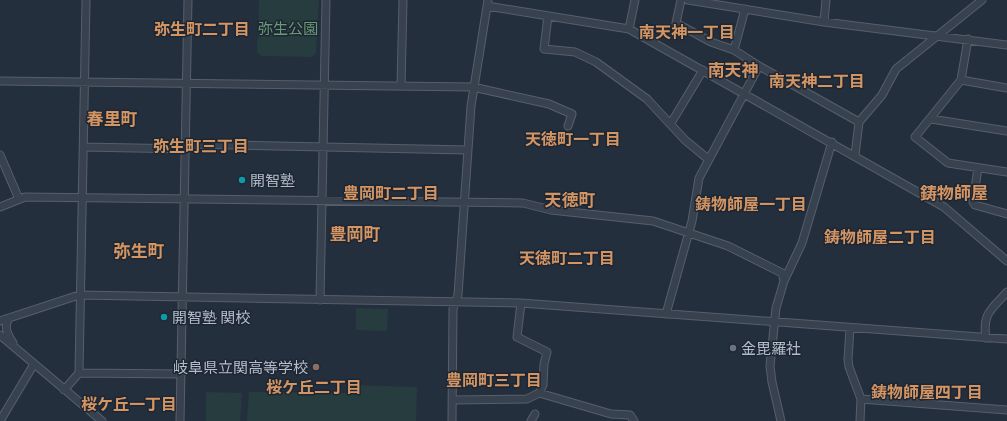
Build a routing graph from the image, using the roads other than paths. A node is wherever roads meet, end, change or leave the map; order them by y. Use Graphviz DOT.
graph roads {
  1 [pos="86,0"];
  2 [pos="188,0"];
  3 [pos="326,0"];
  4 [pos="403,0"];
  5 [pos="635,0"];
  6 [pos="681,0"];
  7 [pos="688,0"];
  8 [pos="826,0"];
  9 [pos="982,0"];
  10 [pos="488,3"];
  11 [pos="745,9"];
  12 [pos="548,16"];
  13 [pos="824,22"];
  14 [pos="629,29"];
  15 [pos="936,36"];
  16 [pos="968,39"];
  17 [pos="1007,45"];
  18 [pos="734,50"];
  19 [pos="759,66"];
  20 [pos="703,70"];
  21 [pos="961,80"];
  22 [pos="0,81"];
  23 [pos="85,83"];
  24 [pos="186,84"];
  25 [pos="324,86"];
  26 [pos="401,86"];
  27 [pos="473,87"];
  28 [pos="1007,88"];
  29 [pos="743,92"];
  30 [pos="931,119"];
  31 [pos="859,122"];
  32 [pos="671,123"];
  33 [pos="568,126"];
  34 [pos="1007,131"];
  35 [pos="832,142"];
  36 [pos="185,146"];
  37 [pos="84,147"];
  38 [pos="323,147"];
  39 [pos="468,150"];
  40 [pos="855,154"];
  41 [pos="0,155"];
  42 [pos="708,159"];
  43 [pos="978,168"];
  44 [pos="1007,172"];
  45 [pos="83,197"];
  46 [pos="19,199"];
  47 [pos="185,199"];
  48 [pos="322,201"];
  49 [pos="464,203"];
  50 [pos="0,207"];
  51 [pos="1007,214"];
  52 [pos="688,233"];
  53 [pos="1007,261"];
  54 [pos="784,281"];
  55 [pos="1007,292"];
  56 [pos="79,295"];
  57 [pos="182,298"];
  58 [pos="320,300"];
  59 [pos="456,302"];
  60 [pos="521,303"];
  61 [pos="666,314"];
  62 [pos="0,316"];
  63 [pos="10,318"];
  64 [pos="0,321"];
  65 [pos="774,322"];
  66 [pos="850,328"];
  67 [pos="0,334"];
  68 [pos="986,338"];
  69 [pos="1007,339"];
  70 [pos="16,349"];
  71 [pos="34,364"];
  72 [pos="79,373"];
  73 [pos="181,374"];
  74 [pos="64,390"];
  75 [pos="539,393"];
  76 [pos="861,399"];
  77 [pos="452,400"];
  78 [pos="1007,410"];
  79 [pos="535,414"];
  80 [pos="0,421"];
  81 [pos="102,421"];
  82 [pos="180,421"];
  83 [pos="452,421"];
  84 [pos="531,421"];
  85 [pos="634,421"];
  86 [pos="781,421"];
  87 [pos="860,421"];
  1 -- 23 [label="street"];
  2 -- 24 [label="street"];
  3 -- 25 [label="street"];
  4 -- 26 [label="street"];
  5 -- 14 [label="street"];
  6 -- 18 [label="street"];
  7 -- 11 [label="street"];
  8 -- 13 [label="street"];
  9 -- 15 [label="street"];
  10 -- 12 [label="street"];
  10 -- 27 [label="street"];
  11 -- 13 [label="street"];
  11 -- 18 [label="street"];
  12 -- 14 [label="street"];
  12 -- 32 [label="street"];
  13 -- 15 [label="street"];
  14 -- 20 [label="street"];
  15 -- 16 [label="street"];
  15 -- 31 [label="street"];
  16 -- 17 [label="street"];
  16 -- 21 [label="street"];
  18 -- 19 [label="street"];
  19 -- 29 [label="street"];
  19 -- 31 [label="street"];
  20 -- 29 [label="street"];
  20 -- 32 [label="street"];
  21 -- 28 [label="street"];
  21 -- 30 [label="street"];
  22 -- 23 [label="street"];
  23 -- 24 [label="street"];
  23 -- 37 [label="street"];
  24 -- 25 [label="street"];
  24 -- 36 [label="street"];
  25 -- 26 [label="street"];
  25 -- 38 [label="street"];
  26 -- 27 [label="street"];
  27 -- 33 [label="street"];
  27 -- 39 [label="street"];
  29 -- 35 [label="street"];
  29 -- 42 [label="street"];
  30 -- 34 [label="street"];
  30 -- 43 [label="street"];
  31 -- 40 [label="street"];
  32 -- 42 [label="street"];
  35 -- 40 [label="street"];
  35 -- 54 [label="street"];
  36 -- 37 [label="street"];
  36 -- 38 [label="street"];
  36 -- 47 [label="street"];
  37 -- 45 [label="street"];
  38 -- 39 [label="street"];
  38 -- 48 [label="street"];
  39 -- 49 [label="street"];
  40 -- 53 [label="street"];
  41 -- 46 [label="street"];
  42 -- 52 [label="street"];
  43 -- 44 [label="street"];
  43 -- 51 [label="street"];
  45 -- 46 [label="street"];
  45 -- 47 [label="street"];
  45 -- 56 [label="street"];
  46 -- 50 [label="street"];
  47 -- 48 [label="street"];
  47 -- 57 [label="street"];
  48 -- 49 [label="street"];
  48 -- 58 [label="street"];
  49 -- 52 [label="street"];
  49 -- 59 [label="street"];
  52 -- 54 [label="street"];
  52 -- 61 [label="street"];
  54 -- 65 [label="street"];
  55 -- 68 [label="street"];
  56 -- 57 [label="street"];
  56 -- 63 [label="street"];
  56 -- 72 [label="street"];
  57 -- 58 [label="street"];
  57 -- 73 [label="street"];
  58 -- 59 [label="street"];
  59 -- 60 [label="street"];
  59 -- 77 [label="street"];
  60 -- 61 [label="street"];
  60 -- 75 [label="street"];
  61 -- 65 [label="street"];
  62 -- 63 [label="street"];
  63 -- 64 [label="street"];
  63 -- 70 [label="street"];
  65 -- 66 [label="street"];
  65 -- 86 [label="street"];
  66 -- 68 [label="street"];
  66 -- 76 [label="street"];
  67 -- 70 [label="street"];
  68 -- 69 [label="street"];
  70 -- 71 [label="street"];
  71 -- 74 [label="street"];
  71 -- 80 [label="street"];
  72 -- 73 [label="street"];
  72 -- 74 [label="street"];
  73 -- 82 [label="street"];
  74 -- 81 [label="street"];
  75 -- 77 [label="street"];
  75 -- 85 [label="street"];
  76 -- 78 [label="street"];
  76 -- 87 [label="street"];
  77 -- 83 [label="street"];
  79 -- 84 [label="street"];
}
